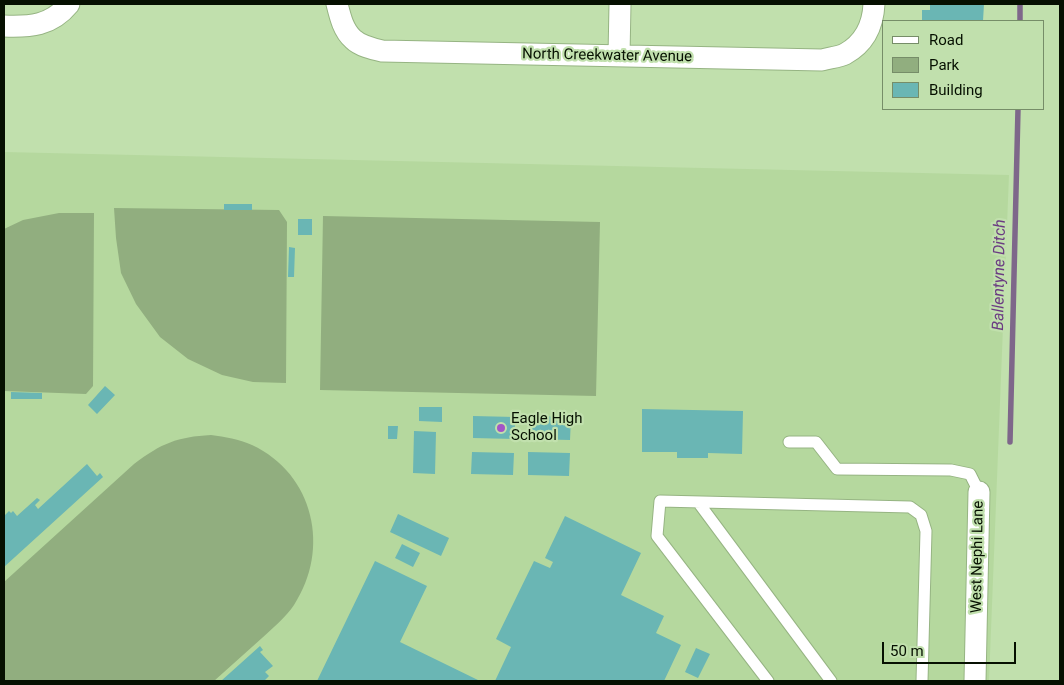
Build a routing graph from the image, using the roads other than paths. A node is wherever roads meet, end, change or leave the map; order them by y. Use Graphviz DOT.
graph roads {
  1 [pos="337,4"];
  2 [pos="620,4"];
  3 [pos="874,4"];
  4 [pos="67,6"];
  5 [pos="4,26"];
  6 [pos="619,56"];
  7 [pos="789,442"];
  8 [pos="979,492"];
  9 [pos="698,502"];
  10 [pos="768,681"];
  11 [pos="831,681"];
  12 [pos="922,681"];
  13 [pos="975,681"];
  1 -- 6 [label="street, North Creekwater Avenue"];
  2 -- 6 [label="street"];
  3 -- 6 [label="street, North Creekwater Avenue"];
  4 -- 5 [label="street"];
  7 -- 8 [label="lane"];
  8 -- 13 [label="street, West Nephi Lane"];
  9 -- 10 [label="lane"];
  9 -- 11 [label="lane"];
  9 -- 12 [label="lane"];
}
